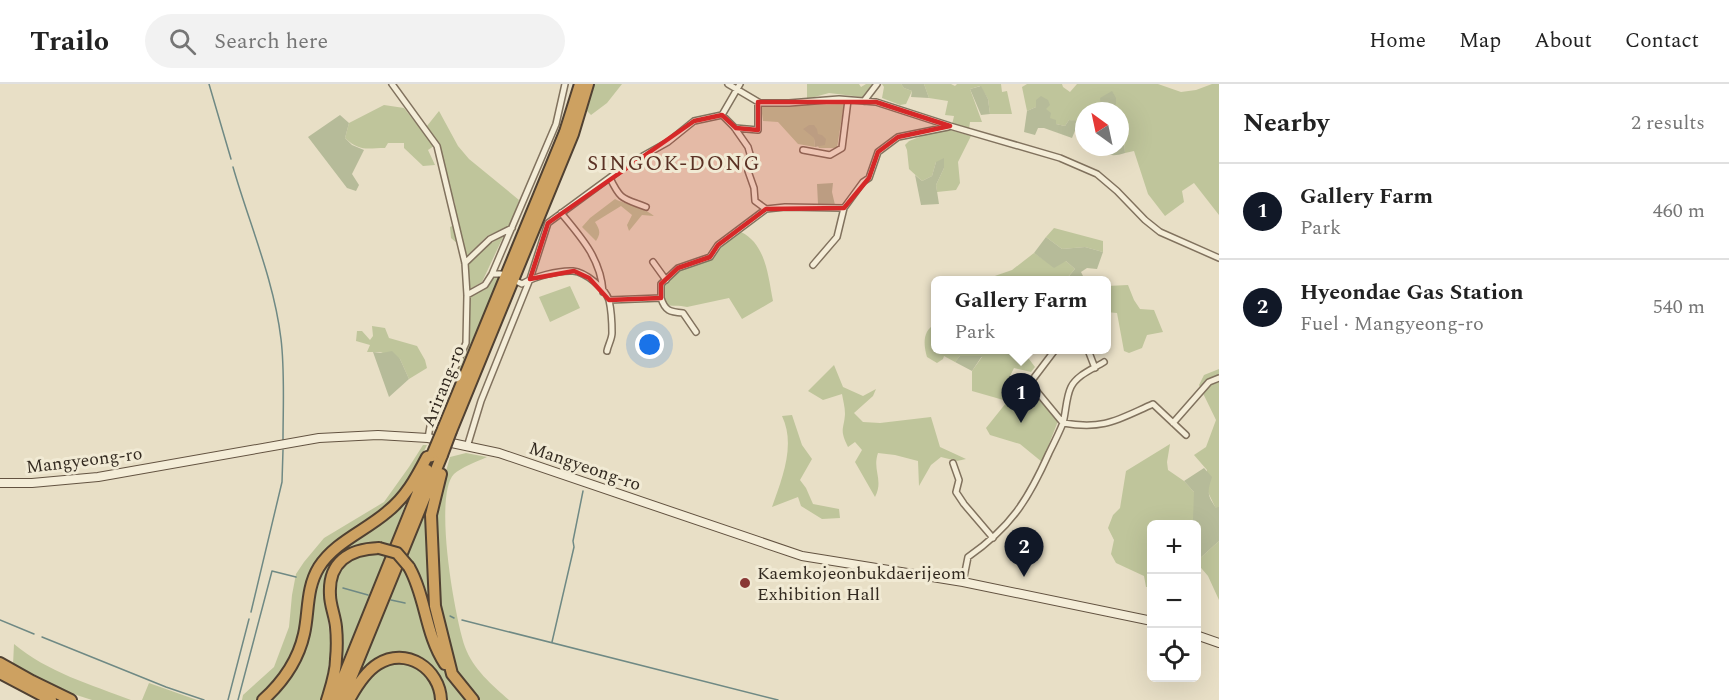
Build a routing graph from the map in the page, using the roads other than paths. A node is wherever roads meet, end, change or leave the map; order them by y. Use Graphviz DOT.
graph roads {
  1 [pos="392,84"];
  2 [pos="565,84"];
  3 [pos="580,84"];
  4 [pos="588,84"];
  5 [pos="728,84"];
  6 [pos="877,84"];
  7 [pos="739,87"];
  8 [pos="848,100"];
  9 [pos="864,101"];
  10 [pos="758,102"];
  11 [pos="722,115"];
  12 [pos="950,126"];
  13 [pos="735,128"];
  14 [pos="803,150"];
  15 [pos="610,177"];
  16 [pos="646,207"];
  17 [pos="844,208"];
  18 [pos="766,209"];
  19 [pos="561,213"];
  20 [pos="512,228"];
  21 [pos="1219,258"];
  22 [pos="653,262"];
  23 [pos="465,263"];
  24 [pos="813,265"];
  25 [pos="492,274"];
  26 [pos="501,274"];
  27 [pos="530,279"];
  28 [pos="666,280"];
  29 [pos="518,282"];
  30 [pos="603,291"];
  31 [pos="467,295"];
  32 [pos="661,298"];
  33 [pos="609,300"];
  34 [pos="696,332"];
  35 [pos="607,351"];
  36 [pos="1052,354"];
  37 [pos="1090,354"];
  38 [pos="1104,362"];
  39 [pos="1095,368"];
  40 [pos="1219,378"];
  41 [pos="1063,423"];
  42 [pos="1173,423"];
  43 [pos="447,430"];
  44 [pos="1186,435"];
  45 [pos="428,438"];
  46 [pos="466,447"];
  47 [pos="437,455"];
  48 [pos="953,463"];
  49 [pos="0,483"];
  50 [pos="993,538"];
  51 [pos="963,582"];
  52 [pos="1147,620"];
  53 [pos="1201,636"];
  54 [pos="1219,643"];
  55 [pos="0,663"];
  56 [pos="0,673"];
  57 [pos="452,674"];
  58 [pos="51,700"];
  59 [pos="71,700"];
  60 [pos="263,700"];
  61 [pos="327,700"];
  62 [pos="334,700"];
  63 [pos="342,700"];
  64 [pos="349,700"];
  65 [pos="441,700"];
  66 [pos="473,700"];
  1 -- 23 [label="street"];
  2 -- 20 [label="street"];
  3 -- 43 [label="highway, Arirang-ro"];
  4 -- 43 [label="highway, Arirang-ro"];
  5 -- 7 [label="street"];
  6 -- 9 [label="street"];
  7 -- 10 [label="street"];
  7 -- 11 [label="street"];
  8 -- 9 [label="street"];
  8 -- 10 [label="street"];
  8 -- 14 [label="street"];
  9 -- 12 [label="street"];
  10 -- 13 [label="street"];
  11 -- 13 [label="street"];
  11 -- 15 [label="street"];
  12 -- 17 [label="street"];
  12 -- 21 [label="street"];
  13 -- 18 [label="street"];
  15 -- 16 [label="street"];
  15 -- 19 [label="street"];
  17 -- 18 [label="street"];
  17 -- 24 [label="street"];
  18 -- 28 [label="street"];
  19 -- 27 [label="street"];
  19 -- 30 [label="street"];
  20 -- 23 [label="street"];
  20 -- 25 [label="street"];
  22 -- 28 [label="street"];
  23 -- 31 [label="street"];
  25 -- 26 [label="street"];
  25 -- 31 [label="street"];
  27 -- 29 [label="street"];
  27 -- 30 [label="street"];
  27 -- 46 [label="street"];
  28 -- 32 [label="street"];
  30 -- 33 [label="street"];
  31 -- 45 [label="street"];
  32 -- 33 [label="street"];
  32 -- 34 [label="street"];
  33 -- 35 [label="street"];
  36 -- 41 [label="street"];
  37 -- 39 [label="street"];
  38 -- 39 [label="street"];
  39 -- 41 [label="street"];
  40 -- 42 [label="street"];
  41 -- 42 [label="street"];
  41 -- 50 [label="street"];
  42 -- 44 [label="street"];
  43 -- 47 [label="highway, Arirang-ro, bridge"];
  45 -- 46 [label="street, Mangyeong-ro"];
  45 -- 49 [label="street, Mangyeong-ro"];
  46 -- 51 [label="street, Mangyeong-ro"];
  47 -- 57 [label="highway"];
  47 -- 60 [label="highway"];
  47 -- 62 [label="highway, Arirang-ro"];
  47 -- 63 [label="highway, Arirang-ro"];
  48 -- 50 [label="street"];
  50 -- 51 [label="street"];
  51 -- 52 [label="street, Mangyeong-ro"];
  53 -- 54 [label="street"];
  55 -- 59 [label="highway"];
  56 -- 58 [label="highway"];
  57 -- 61 [label="highway, bridge"];
  57 -- 66 [label="highway"];
  64 -- 65 [label="highway"];
}
